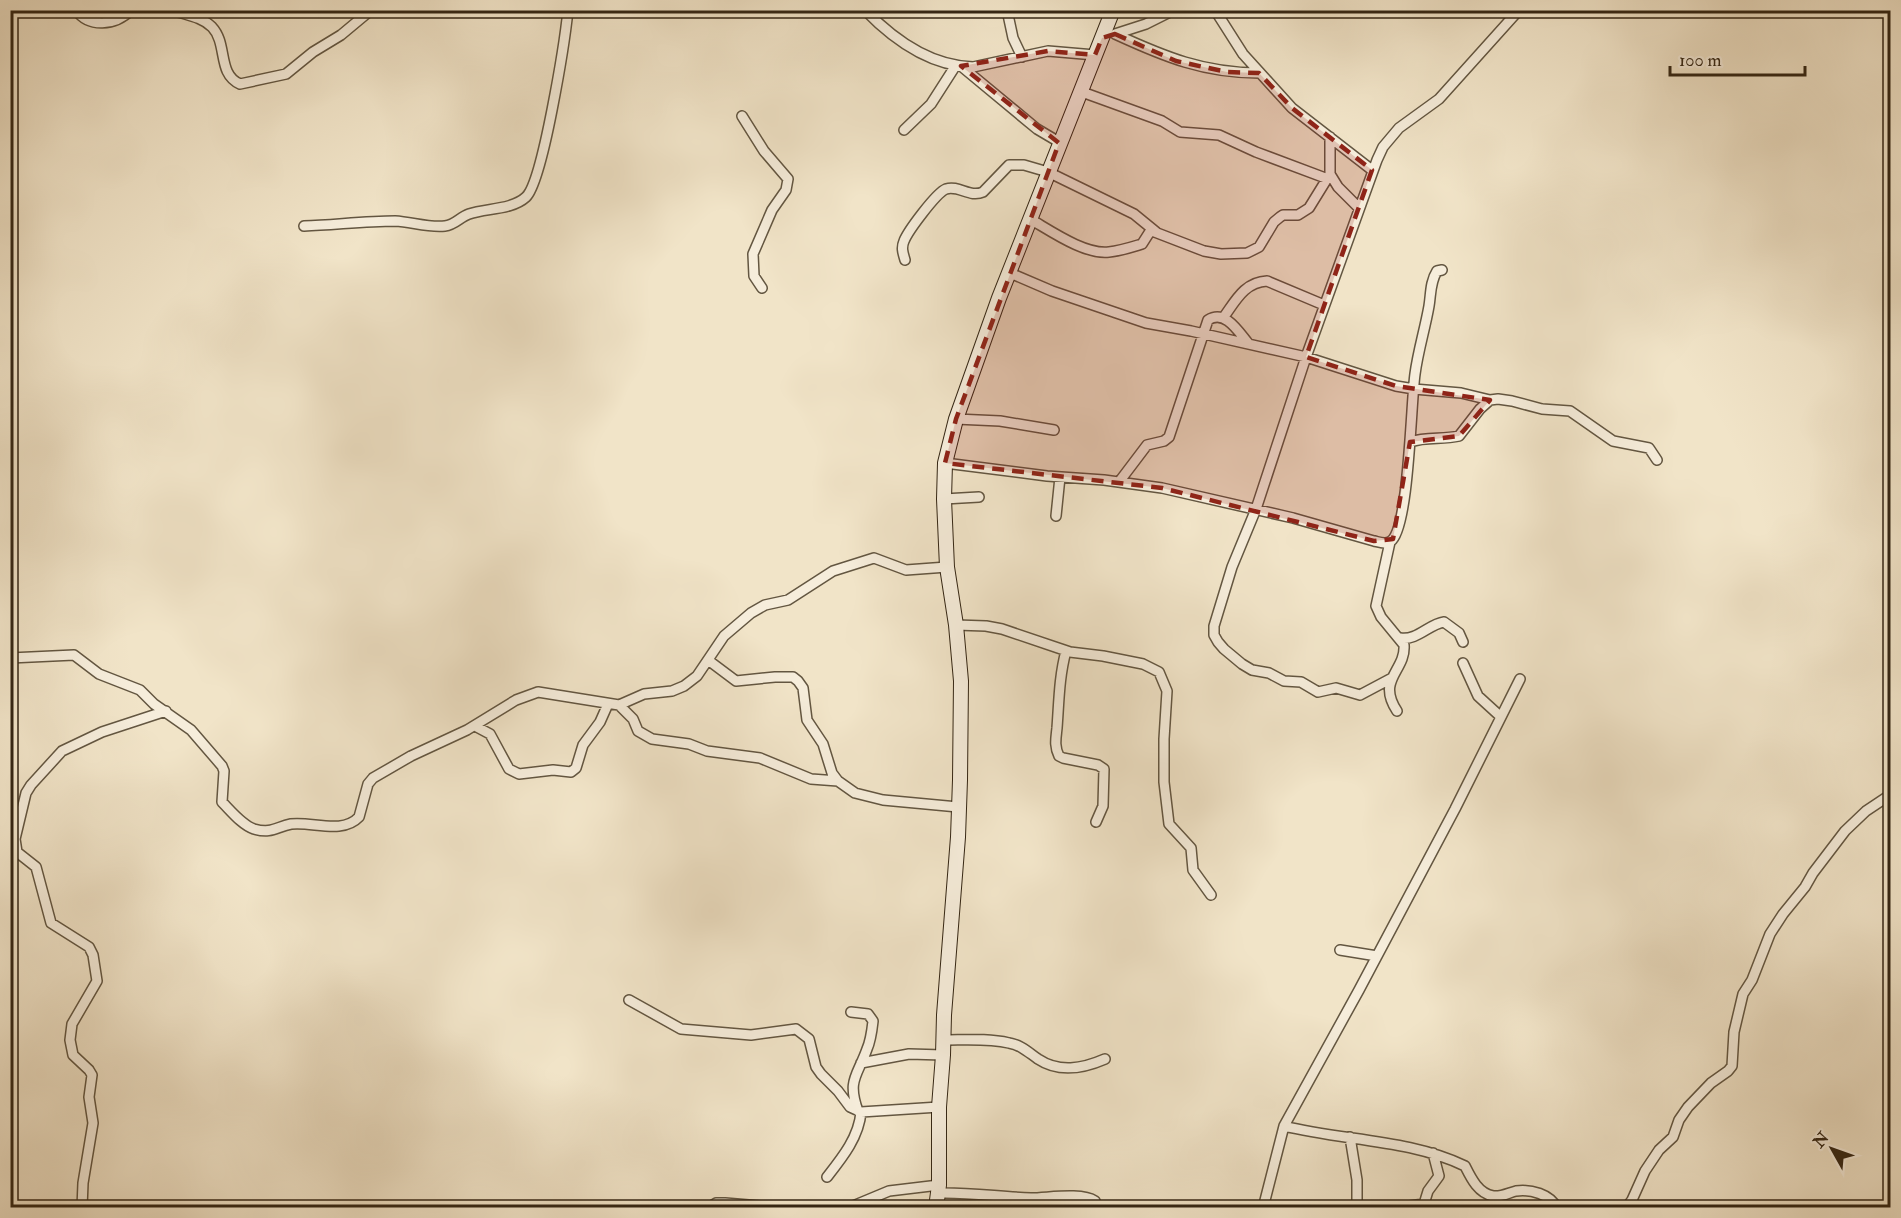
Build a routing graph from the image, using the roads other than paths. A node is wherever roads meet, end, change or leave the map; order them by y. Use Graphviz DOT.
graph roads {
  1 [pos="76,10"];
  2 [pos="130,10"];
  3 [pos="172,10"];
  4 [pos="371,10"];
  5 [pos="568,10"];
  6 [pos="865,10"];
  7 [pos="1006,10"];
  8 [pos="1113,10"];
  9 [pos="1174,10"];
  10 [pos="1215,10"];
  11 [pos="1519,10"];
  12 [pos="1108,36"];
  13 [pos="1095,55"];
  14 [pos="1022,57"];
  15 [pos="958,65"];
  16 [pos="1259,73"];
  17 [pos="1082,92"];
  18 [pos="742,116"];
  19 [pos="904,130"];
  20 [pos="1330,137"];
  21 [pos="1059,142"];
  22 [pos="1372,170"];
  23 [pos="1048,172"];
  24 [pos="1329,177"];
  25 [pos="1359,208"];
  26 [pos="1030,219"];
  27 [pos="304,226"];
  28 [pos="1156,232"];
  29 [pos="905,260"];
  30 [pos="1442,270"];
  31 [pos="1010,273"];
  32 [pos="762,288"];
  33 [pos="1324,305"];
  34 [pos="1223,318"];
  35 [pos="1202,333"];
  36 [pos="1248,343"];
  37 [pos="1306,357"];
  38 [pos="1414,389"];
  39 [pos="1490,400"];
  40 [pos="956,419"];
  41 [pos="1054,430"];
  42 [pos="1410,442"];
  43 [pos="1657,460"];
  44 [pos="945,463"];
  45 [pos="1060,477"];
  46 [pos="1119,482"];
  47 [pos="979,497"];
  48 [pos="944,499"];
  49 [pos="1256,509"];
  50 [pos="1056,516"];
  51 [pos="1390,542"];
  52 [pos="947,567"];
  53 [pos="956,625"];
  54 [pos="1400,638"];
  55 [pos="1463,642"];
  56 [pos="1066,651"];
  57 [pos="10,658"];
  58 [pos="708,660"];
  59 [pos="1463,663"];
  60 [pos="1392,678"];
  61 [pos="1520,679"];
  62 [pos="608,704"];
  63 [pos="620,705"];
  64 [pos="166,711"];
  65 [pos="1397,711"];
  66 [pos="1501,717"];
  67 [pos="475,726"];
  68 [pos="838,781"];
  69 [pos="1890,795"];
  70 [pos="958,807"];
  71 [pos="1096,822"];
  72 [pos="1211,895"];
  73 [pos="1340,951"];
  74 [pos="1377,956"];
  75 [pos="629,1000"];
  76 [pos="851,1012"];
  77 [pos="943,1040"];
  78 [pos="944,1055"];
  79 [pos="1105,1059"];
  80 [pos="861,1063"];
  81 [pos="939,1107"];
  82 [pos="859,1112"];
  83 [pos="1284,1126"];
  84 [pos="1350,1137"];
  85 [pos="1433,1153"];
  86 [pos="827,1177"];
  87 [pos="939,1189"];
  88 [pos="1041,1197"];
  89 [pos="860,1206"];
  90 [pos="82,1208"];
  91 [pos="708,1208"];
  92 [pos="936,1208"];
  93 [pos="1043,1208"];
  94 [pos="1097,1208"];
  95 [pos="1263,1208"];
  96 [pos="1357,1208"];
  97 [pos="1395,1208"];
  98 [pos="1557,1208"];
  99 [pos="1626,1208"];
  1 -- 2 [label="street"];
  3 -- 4 [label="street"];
  5 -- 27 [label="street"];
  6 -- 15 [label="street"];
  7 -- 14 [label="street"];
  8 -- 12 [label="street"];
  9 -- 12 [label="street"];
  10 -- 16 [label="street"];
  11 -- 22 [label="street"];
  12 -- 13 [label="street"];
  12 -- 16 [label="street"];
  13 -- 14 [label="street"];
  13 -- 17 [label="street"];
  14 -- 15 [label="street"];
  15 -- 19 [label="street"];
  15 -- 21 [label="street"];
  16 -- 20 [label="street"];
  17 -- 21 [label="street"];
  17 -- 24 [label="street"];
  18 -- 32 [label="street"];
  20 -- 22 [label="street"];
  20 -- 24 [label="street"];
  21 -- 23 [label="street"];
  22 -- 25 [label="street"];
  23 -- 26 [label="street"];
  23 -- 28 [label="street"];
  23 -- 29 [label="street"];
  24 -- 25 [label="street"];
  24 -- 28 [label="street"];
  25 -- 33 [label="street"];
  26 -- 28 [label="street"];
  26 -- 31 [label="street"];
  30 -- 38 [label="street"];
  31 -- 35 [label="street"];
  31 -- 40 [label="street"];
  33 -- 34 [label="street"];
  33 -- 37 [label="street"];
  34 -- 35 [label="street"];
  34 -- 36 [label="street"];
  35 -- 36 [label="street"];
  35 -- 46 [label="street"];
  36 -- 37 [label="street"];
  37 -- 38 [label="street"];
  37 -- 49 [label="street"];
  38 -- 39 [label="street"];
  38 -- 42 [label="street"];
  39 -- 42 [label="street"];
  39 -- 43 [label="street"];
  40 -- 41 [label="street"];
  40 -- 44 [label="street"];
  42 -- 51 [label="street"];
  44 -- 45 [label="street"];
  44 -- 48 [label="street"];
  45 -- 46 [label="street"];
  45 -- 50 [label="street"];
  46 -- 49 [label="street"];
  47 -- 48 [label="street"];
  48 -- 52 [label="street"];
  49 -- 51 [label="street"];
  49 -- 60 [label="street"];
  51 -- 54 [label="street"];
  52 -- 53 [label="street"];
  52 -- 58 [label="street"];
  53 -- 56 [label="street"];
  53 -- 70 [label="street"];
  54 -- 55 [label="street"];
  54 -- 60 [label="street"];
  56 -- 71 [label="street"];
  56 -- 72 [label="street"];
  57 -- 64 [label="street"];
  58 -- 63 [label="street"];
  58 -- 68 [label="street"];
  59 -- 66 [label="street"];
  60 -- 65 [label="street"];
  61 -- 66 [label="street"];
  62 -- 63 [label="street"];
  62 -- 67 [label="street"];
  62 -- 67 [label="street"];
  63 -- 68 [label="street"];
  64 -- 67 [label="street"];
  64 -- 90 [label="street"];
  66 -- 74 [label="street"];
  68 -- 70 [label="street"];
  69 -- 99 [label="street"];
  70 -- 77 [label="street"];
  73 -- 74 [label="street"];
  74 -- 83 [label="street"];
  75 -- 82 [label="street"];
  76 -- 80 [label="street"];
  77 -- 78 [label="street"];
  77 -- 79 [label="street"];
  78 -- 80 [label="street"];
  78 -- 81 [label="street"];
  80 -- 82 [label="street"];
  81 -- 82 [label="street"];
  81 -- 87 [label="street"];
  82 -- 86 [label="street"];
  83 -- 84 [label="street"];
  83 -- 95 [label="street"];
  84 -- 85 [label="street"];
  84 -- 96 [label="street"];
  85 -- 97 [label="street"];
  85 -- 98 [label="street"];
  87 -- 88 [label="street"];
  87 -- 89 [label="street"];
  87 -- 92 [label="street"];
  88 -- 93 [label="street"];
  88 -- 94 [label="street"];
  89 -- 91 [label="street"];
}
